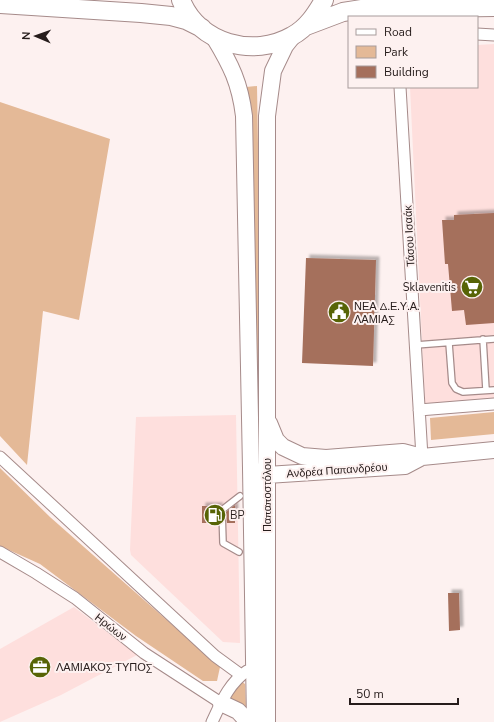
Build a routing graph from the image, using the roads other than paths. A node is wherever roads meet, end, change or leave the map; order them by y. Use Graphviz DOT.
graph roads {
  1 [pos="182,0"];
  2 [pos="324,0"];
  3 [pos="0,4"];
  4 [pos="494,7"];
  5 [pos="299,31"];
  6 [pos="208,32"];
  7 [pos="478,34"];
  8 [pos="494,35"];
  9 [pos="400,88"];
  10 [pos="494,338"];
  11 [pos="483,339"];
  12 [pos="449,343"];
  13 [pos="416,345"];
  14 [pos="486,390"];
  15 [pos="494,390"];
  16 [pos="494,404"];
  17 [pos="419,410"];
  18 [pos="268,420"];
  19 [pos="494,450"];
  20 [pos="422,456"];
  21 [pos="0,458"];
  22 [pos="251,468"];
  23 [pos="267,475"];
  24 [pos="240,496"];
  25 [pos="0,552"];
  26 [pos="239,552"];
  27 [pos="254,671"];
  28 [pos="221,703"];
  29 [pos="212,722"];
  30 [pos="248,722"];
  31 [pos="255,722"];
  32 [pos="267,722"];
  1 -- 6 [label="main road"];
  2 -- 5 [label="main road"];
  3 -- 6 [label="main road"];
  4 -- 5 [label="main road"];
  5 -- 6 [label="main road"];
  5 -- 18 [label="main road, Παπαποστόλου"];
  6 -- 22 [label="main road, Παπαποστόλου"];
  7 -- 8 [label="street"];
  9 -- 13 [label="street, Τάσου Ισαάκ"];
  10 -- 11 [label="lane"];
  11 -- 12 [label="lane"];
  11 -- 14 [label="lane"];
  12 -- 13 [label="lane"];
  12 -- 14 [label="lane"];
  13 -- 17 [label="street, Τάσου Ισαάκ"];
  14 -- 15 [label="lane"];
  16 -- 17 [label="street"];
  17 -- 20 [label="street, Τάσου Ισαάκ"];
  18 -- 20 [label="main road, Ανδρέα Παπανδρέου"];
  18 -- 23 [label="main road, Παπαποστόλου"];
  19 -- 20 [label="main road, Ανδρέα Παπανδρέου"];
  20 -- 23 [label="main road, Ανδρέα Παπανδρέου"];
  21 -- 27 [label="street"];
  22 -- 23 [label="main road, Ανδρέα Παπανδρέου"];
  22 -- 27 [label="main road, Παπαποστόλου"];
  23 -- 27 [label="main road, Παπαποστόλου"];
  24 -- 26 [label="lane"];
  25 -- 28 [label="street, Ηρώων"];
  27 -- 28 [label="street"];
  27 -- 31 [label="main road, Παπαποστόλου"];
  27 -- 32 [label="main road, Παπαποστόλου"];
  28 -- 29 [label="street"];
  28 -- 30 [label="main road"];
}
